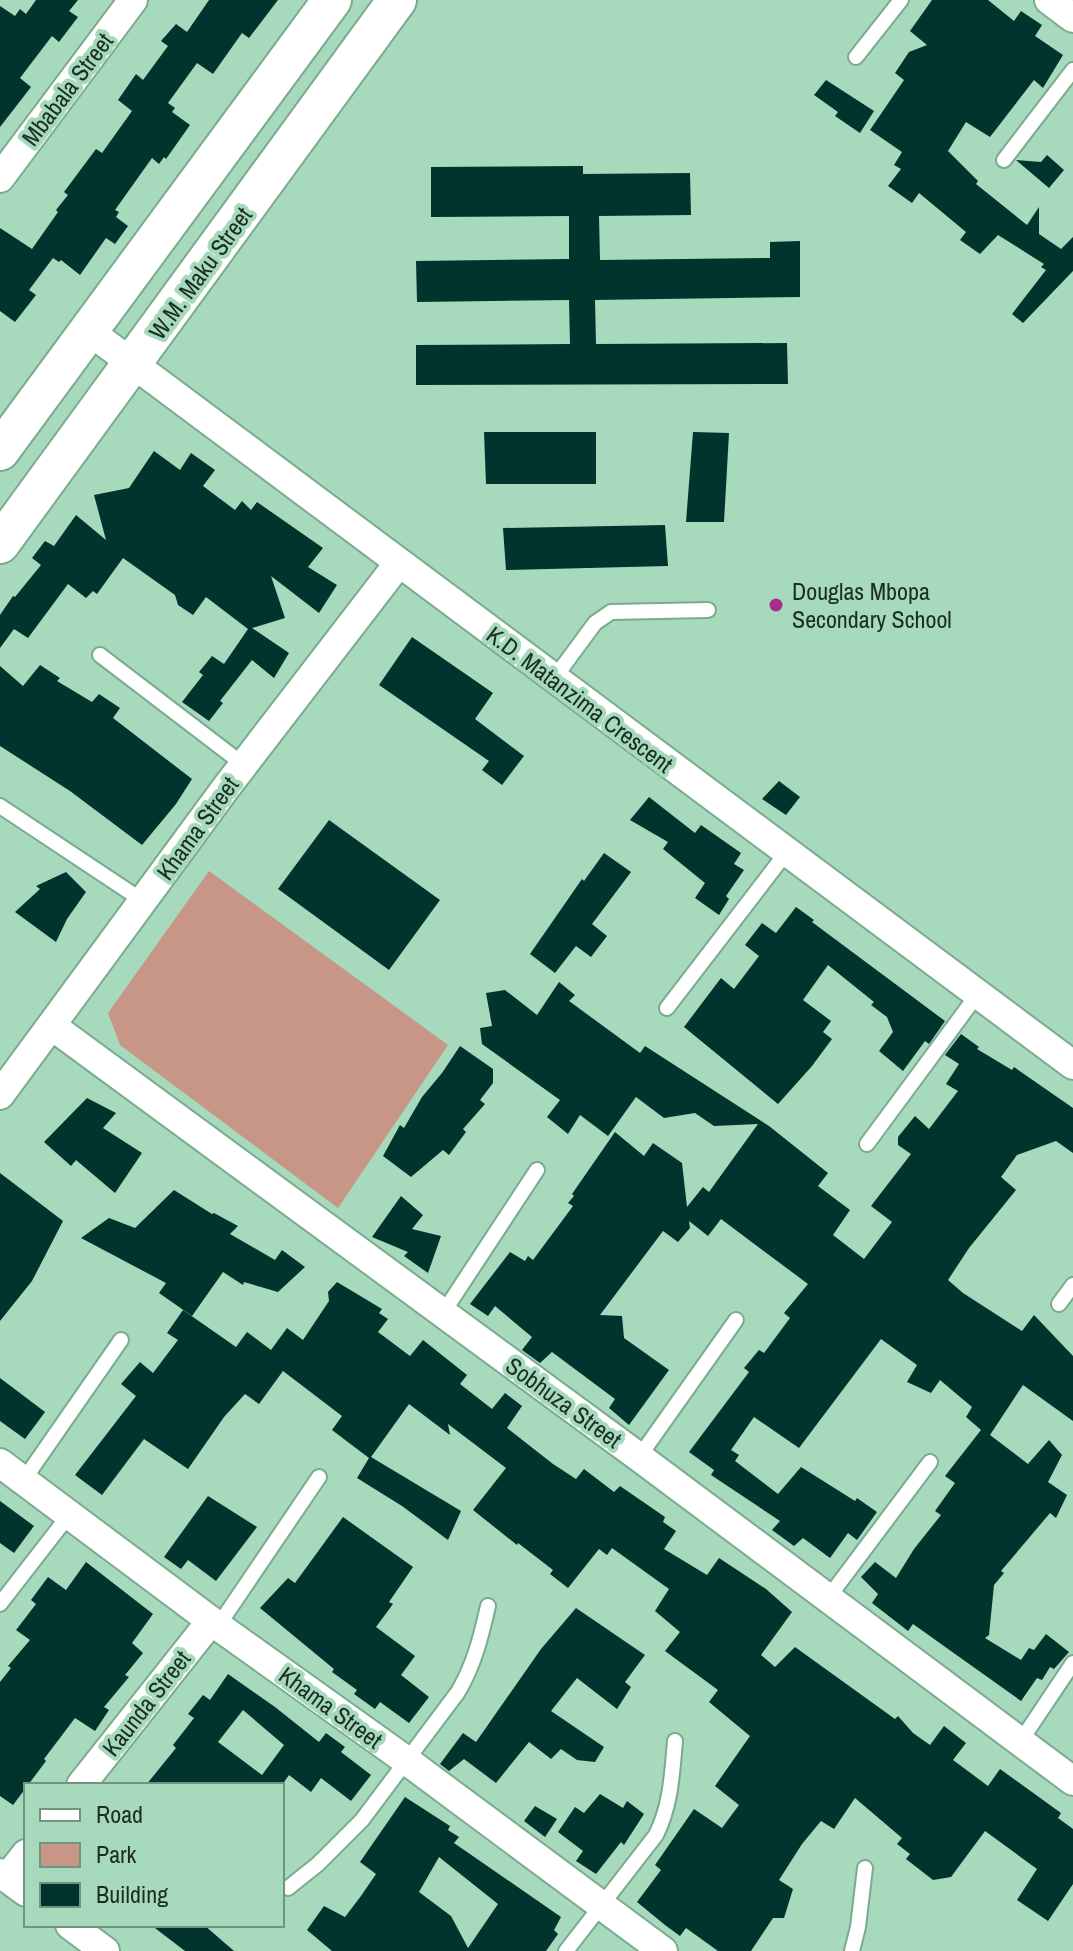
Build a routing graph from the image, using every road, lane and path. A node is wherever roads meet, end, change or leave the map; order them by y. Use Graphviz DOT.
graph roads {
  1 [pos="332,0"];
  2 [pos="397,0"];
  3 [pos="901,0"];
  4 [pos="1049,0"];
  5 [pos="123,4"];
  6 [pos="1073,18"];
  7 [pos="856,57"];
  8 [pos="1073,70"];
  9 [pos="1004,160"];
  10 [pos="0,178"];
  11 [pos="89,331"];
  12 [pos="133,364"];
  13 [pos="0,451"];
  14 [pos="0,544"];
  15 [pos="398,564"];
  16 [pos="708,610"];
  17 [pos="100,655"];
  18 [pos="553,680"];
  19 [pos="244,765"];
  20 [pos="0,806"];
  21 [pos="786,853"];
  22 [pos="143,901"];
  23 [pos="977,995"];
  24 [pos="667,1008"];
  25 [pos="52,1026"];
  26 [pos="1073,1065"];
  27 [pos="0,1095"];
  28 [pos="867,1144"];
  29 [pos="537,1170"];
  30 [pos="1073,1285"];
  31 [pos="1059,1304"];
  32 [pos="443,1313"];
  33 [pos="736,1320"];
  34 [pos="121,1340"];
  35 [pos="639,1457"];
  36 [pos="930,1462"];
  37 [pos="0,1463"];
  38 [pos="319,1477"];
  39 [pos="23,1481"];
  40 [pos="69,1515"];
  41 [pos="828,1598"];
  42 [pos="0,1604"];
  43 [pos="488,1606"];
  44 [pos="214,1623"];
  45 [pos="1073,1663"];
  46 [pos="675,1741"];
  47 [pos="1020,1742"];
  48 [pos="407,1761"];
  49 [pos="1073,1781"];
  50 [pos="83,1783"];
  51 [pos="24,1858"];
  52 [pos="865,1868"];
  53 [pos="11,1881"];
  54 [pos="288,1888"];
  55 [pos="600,1905"];
  56 [pos="73,1927"];
  57 [pos="105,1951"];
  58 [pos="566,1951"];
  59 [pos="663,1951"];
  60 [pos="852,1951"];
  1 -- 11 [label="street"];
  2 -- 12 [label="street, W.M. Maku Street"];
  3 -- 7 [label="lane"];
  4 -- 6 [label="street"];
  5 -- 10 [label="street, Mbabala Street"];
  8 -- 9 [label="lane"];
  11 -- 12 [label="street, K.D. Matanzima Crescent"];
  11 -- 13 [label="street"];
  12 -- 14 [label="street, W.M. Maku Street"];
  12 -- 15 [label="street, K.D. Matanzima Crescent"];
  15 -- 18 [label="street, K.D. Matanzima Crescent"];
  15 -- 19 [label="street, Khama Street"];
  16 -- 18 [label="lane"];
  17 -- 19 [label="lane"];
  18 -- 21 [label="street, K.D. Matanzima Crescent"];
  19 -- 22 [label="street, Khama Street"];
  20 -- 22 [label="lane"];
  21 -- 23 [label="street, K.D. Matanzima Crescent"];
  21 -- 24 [label="lane"];
  22 -- 25 [label="street, Khama Street"];
  23 -- 26 [label="street, K.D. Matanzima Crescent"];
  23 -- 28 [label="lane"];
  25 -- 27 [label="street, Khama Street"];
  25 -- 32 [label="street, Sobhuza Street"];
  29 -- 32 [label="lane"];
  30 -- 31 [label="lane"];
  32 -- 35 [label="street, Sobhuza Street"];
  33 -- 35 [label="lane"];
  34 -- 39 [label="lane"];
  35 -- 41 [label="street, Sobhuza Street"];
  36 -- 41 [label="lane"];
  37 -- 39 [label="street, Khama Street"];
  38 -- 44 [label="lane"];
  39 -- 40 [label="street, Khama Street"];
  40 -- 42 [label="lane"];
  40 -- 44 [label="street, Khama Street"];
  41 -- 47 [label="street, Sobhuza Street"];
  43 -- 48 [label="lane"];
  44 -- 48 [label="street, Khama Street"];
  44 -- 50 [label="street, Kaunda Street"];
  45 -- 47 [label="lane"];
  46 -- 55 [label="lane"];
  47 -- 49 [label="street, Sobhuza Street"];
  48 -- 54 [label="lane"];
  48 -- 55 [label="street, Khama Street"];
  51 -- 53 [label="street"];
  52 -- 60 [label="lane"];
  55 -- 58 [label="lane"];
  55 -- 59 [label="street, Khama Street"];
  56 -- 57 [label="street"];
}
